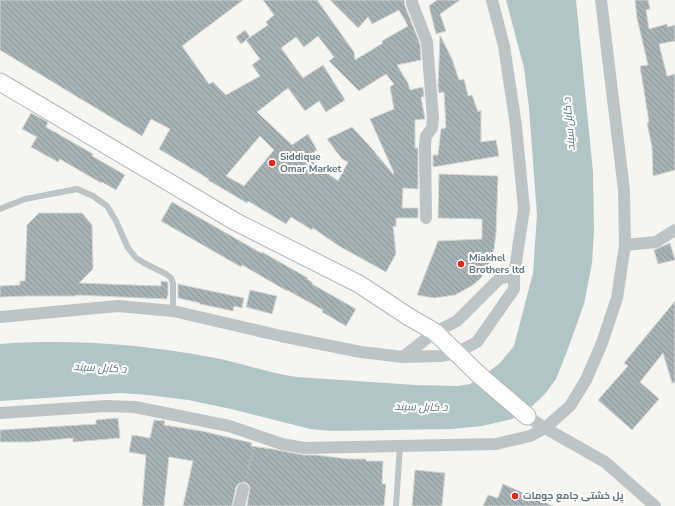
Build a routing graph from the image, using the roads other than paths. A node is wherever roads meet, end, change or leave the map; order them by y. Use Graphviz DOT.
graph roads {
  1 [pos="412,0"];
  2 [pos="492,0"];
  3 [pos="601,0"];
  4 [pos="0,82"];
  5 [pos="0,209"];
  6 [pos="426,218"];
  7 [pos="675,230"];
  8 [pos="625,245"];
  9 [pos="514,275"];
  10 [pos="173,311"];
  11 [pos="0,317"];
  12 [pos="435,332"];
  13 [pos="456,353"];
  14 [pos="403,357"];
  15 [pos="0,413"];
  16 [pos="527,416"];
  17 [pos="545,428"];
  18 [pos="400,446"];
  19 [pos="243,489"];
  20 [pos="239,506"];
  21 [pos="396,506"];
  22 [pos="655,506"];
  1 -- 6 [label="street"];
  2 -- 9 [label="street"];
  3 -- 8 [label="street"];
  4 -- 12 [label="street"];
  5 -- 10 [label="lane"];
  7 -- 8 [label="street"];
  8 -- 17 [label="street"];
  9 -- 12 [label="street"];
  9 -- 13 [label="street"];
  10 -- 11 [label="street"];
  10 -- 14 [label="street"];
  12 -- 13 [label="street"];
  12 -- 14 [label="street"];
  13 -- 14 [label="street"];
  13 -- 16 [label="street"];
  15 -- 18 [label="street"];
  16 -- 17 [label="street"];
  17 -- 18 [label="street"];
  17 -- 22 [label="street"];
  18 -- 21 [label="lane"];
  19 -- 20 [label="street"];
}
